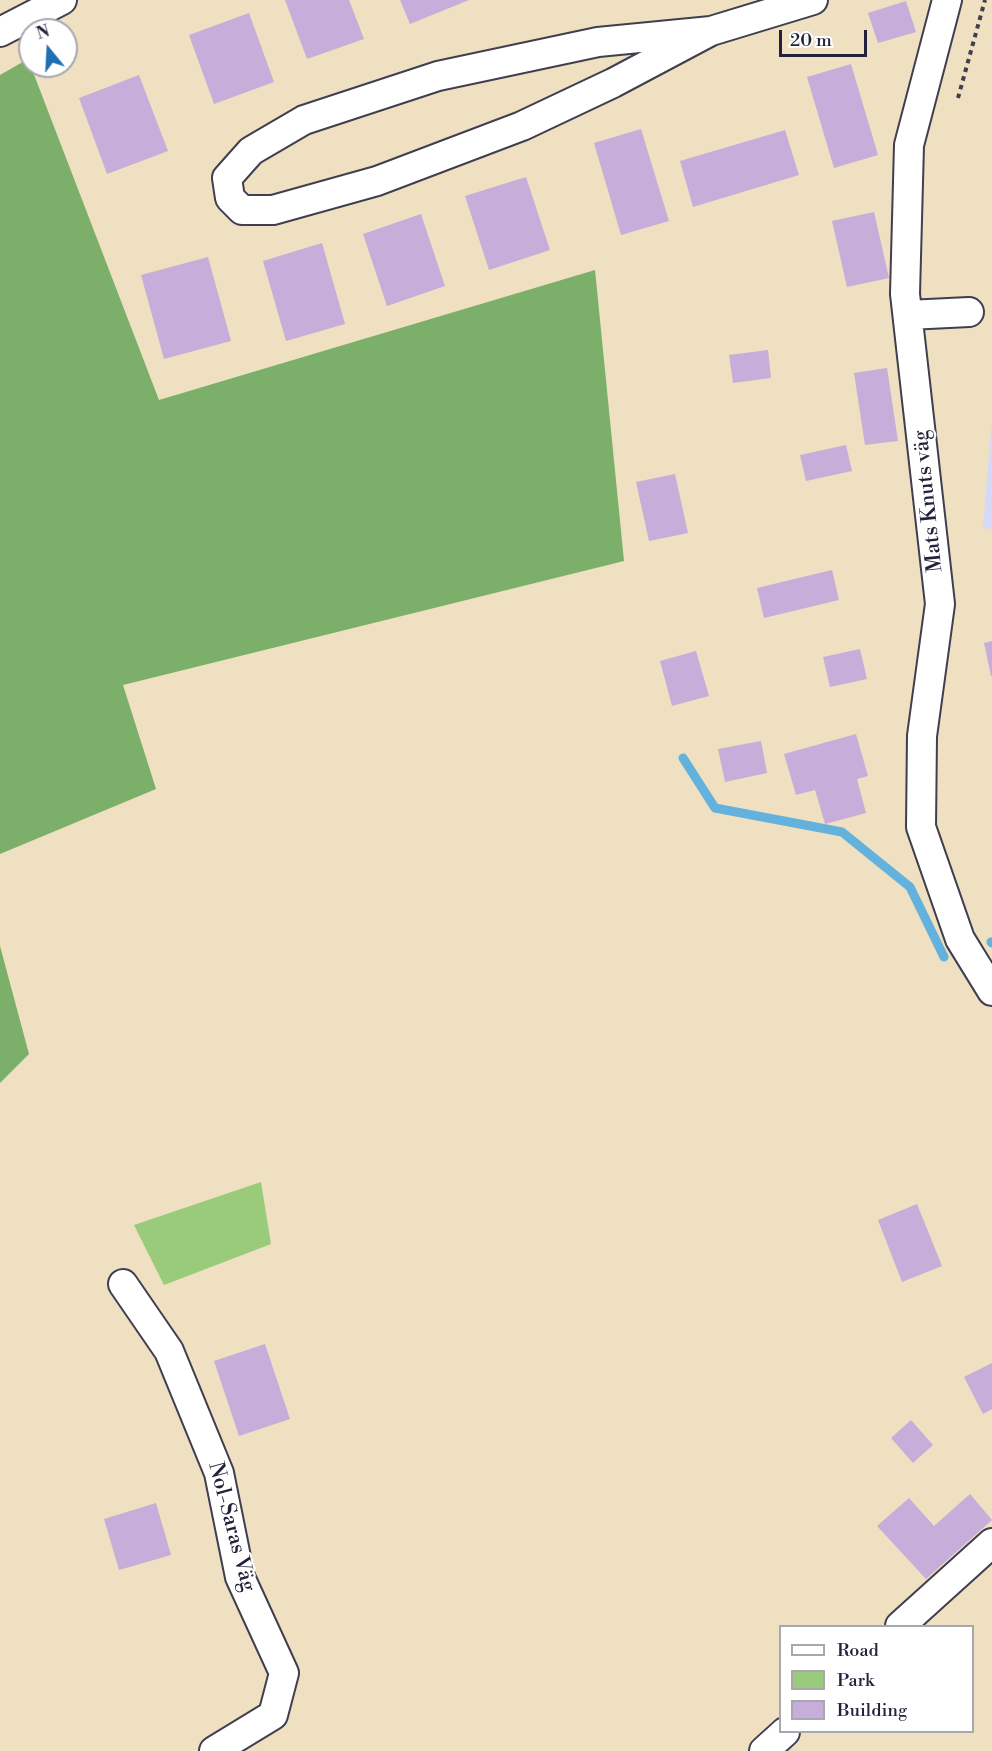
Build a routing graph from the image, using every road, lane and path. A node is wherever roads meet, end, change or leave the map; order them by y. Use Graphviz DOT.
graph roads {
  1 [pos="62,0"];
  2 [pos="813,0"];
  3 [pos="947,0"];
  4 [pos="985,0"];
  5 [pos="711,31"];
  6 [pos="0,32"];
  7 [pos="958,98"];
  8 [pos="969,312"];
  9 [pos="908,315"];
  10 [pos="992,991"];
  11 [pos="123,1284"];
  12 [pos="992,1543"];
  13 [pos="901,1625"];
  14 [pos="783,1733"];
  15 [pos="214,1751"];
  16 [pos="764,1751"];
  1 -- 6 [label="street"];
  2 -- 5 [label="street"];
  3 -- 9 [label="street, Mats Knuts väg"];
  4 -- 7 [label="path"];
  5 -- 5 [label="street"];
  8 -- 9 [label="street"];
  9 -- 10 [label="street, Mats Knuts väg"];
  11 -- 15 [label="street, Nol-Saras Väg"];
  12 -- 13 [label="street"];
  14 -- 16 [label="street"];
}
